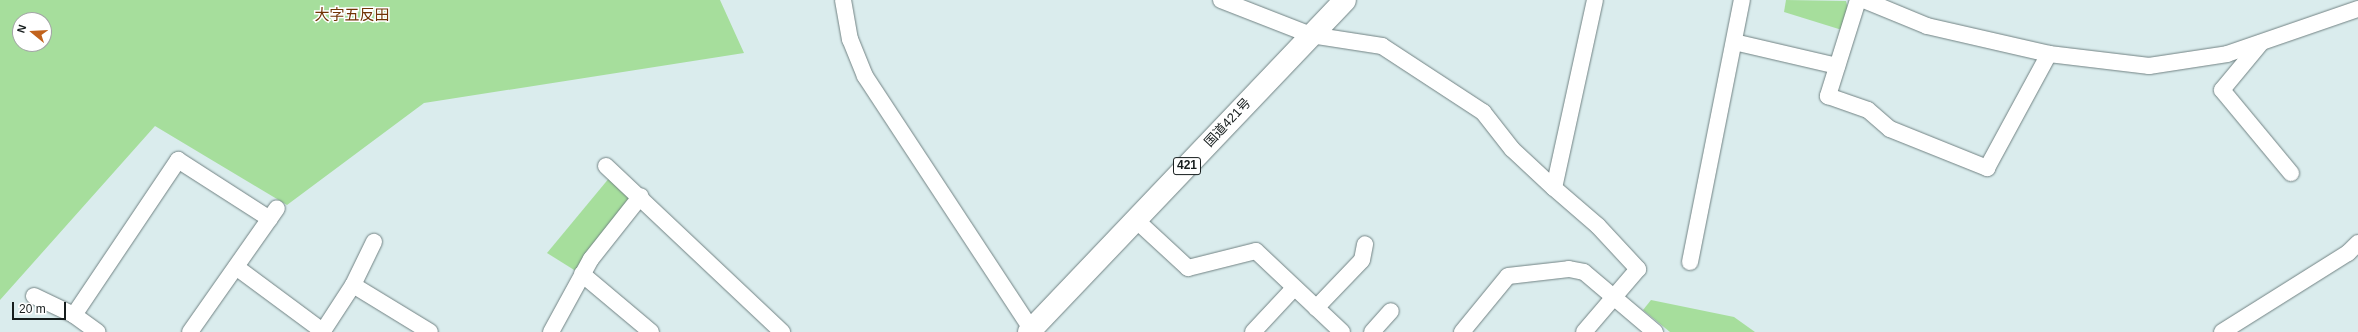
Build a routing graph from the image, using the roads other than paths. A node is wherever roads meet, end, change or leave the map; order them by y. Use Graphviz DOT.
graph roads {
  1 [pos="843,0"];
  2 [pos="1221,0"];
  3 [pos="1345,0"];
  4 [pos="1595,0"];
  5 [pos="1742,0"];
  6 [pos="1858,0"];
  7 [pos="1864,0"];
  8 [pos="2358,9"];
  9 [pos="1311,35"];
  10 [pos="1734,42"];
  11 [pos="2261,43"];
  12 [pos="2049,54"];
  13 [pos="1837,66"];
  14 [pos="606,166"];
  15 [pos="2291,173"];
  16 [pos="1554,188"];
  17 [pos="641,196"];
  18 [pos="1136,220"];
  19 [pos="374,242"];
  20 [pos="2358,243"];
  21 [pos="1365,244"];
  22 [pos="1690,262"];
  23 [pos="236,267"];
  24 [pos="582,274"];
  25 [pos="352,285"];
  26 [pos="1294,288"];
  27 [pos="34,296"];
  28 [pos="1613,297"];
  29 [pos="1316,308"];
  30 [pos="1391,312"];
  31 [pos="74,315"];
  32 [pos="323,331"];
  33 [pos="1031,331"];
  34 [pos="97,332"];
  35 [pos="190,332"];
  36 [pos="430,332"];
  37 [pos="550,332"];
  38 [pos="651,332"];
  39 [pos="782,332"];
  40 [pos="1253,332"];
  41 [pos="1342,332"];
  42 [pos="1372,332"];
  43 [pos="1462,332"];
  44 [pos="1584,332"];
  45 [pos="1655,332"];
  46 [pos="2222,332"];
  1 -- 33 [label="street"];
  2 -- 9 [label="street"];
  3 -- 9 [label="highway, 国道421号 / 421"];
  4 -- 16 [label="street"];
  5 -- 10 [label="street"];
  6 -- 13 [label="street"];
  7 -- 12 [label="street"];
  8 -- 11 [label="street"];
  9 -- 16 [label="street"];
  9 -- 18 [label="highway, 国道421号 / 421"];
  10 -- 13 [label="street"];
  10 -- 22 [label="street"];
  11 -- 12 [label="street"];
  11 -- 15 [label="street"];
  12 -- 13 [label="street"];
  14 -- 17 [label="street"];
  16 -- 28 [label="street"];
  17 -- 24 [label="street"];
  17 -- 39 [label="street"];
  18 -- 26 [label="street"];
  18 -- 33 [label="highway, 国道421号 / 421"];
  19 -- 25 [label="street"];
  20 -- 46 [label="street"];
  21 -- 29 [label="street"];
  23 -- 31 [label="street"];
  23 -- 32 [label="street"];
  23 -- 35 [label="street"];
  24 -- 37 [label="street"];
  24 -- 38 [label="street"];
  25 -- 32 [label="street"];
  25 -- 36 [label="street"];
  26 -- 29 [label="street"];
  26 -- 40 [label="street"];
  27 -- 31 [label="street"];
  28 -- 43 [label="street"];
  28 -- 44 [label="street"];
  28 -- 45 [label="street"];
  29 -- 41 [label="street"];
  30 -- 42 [label="street"];
  31 -- 34 [label="street"];
}
